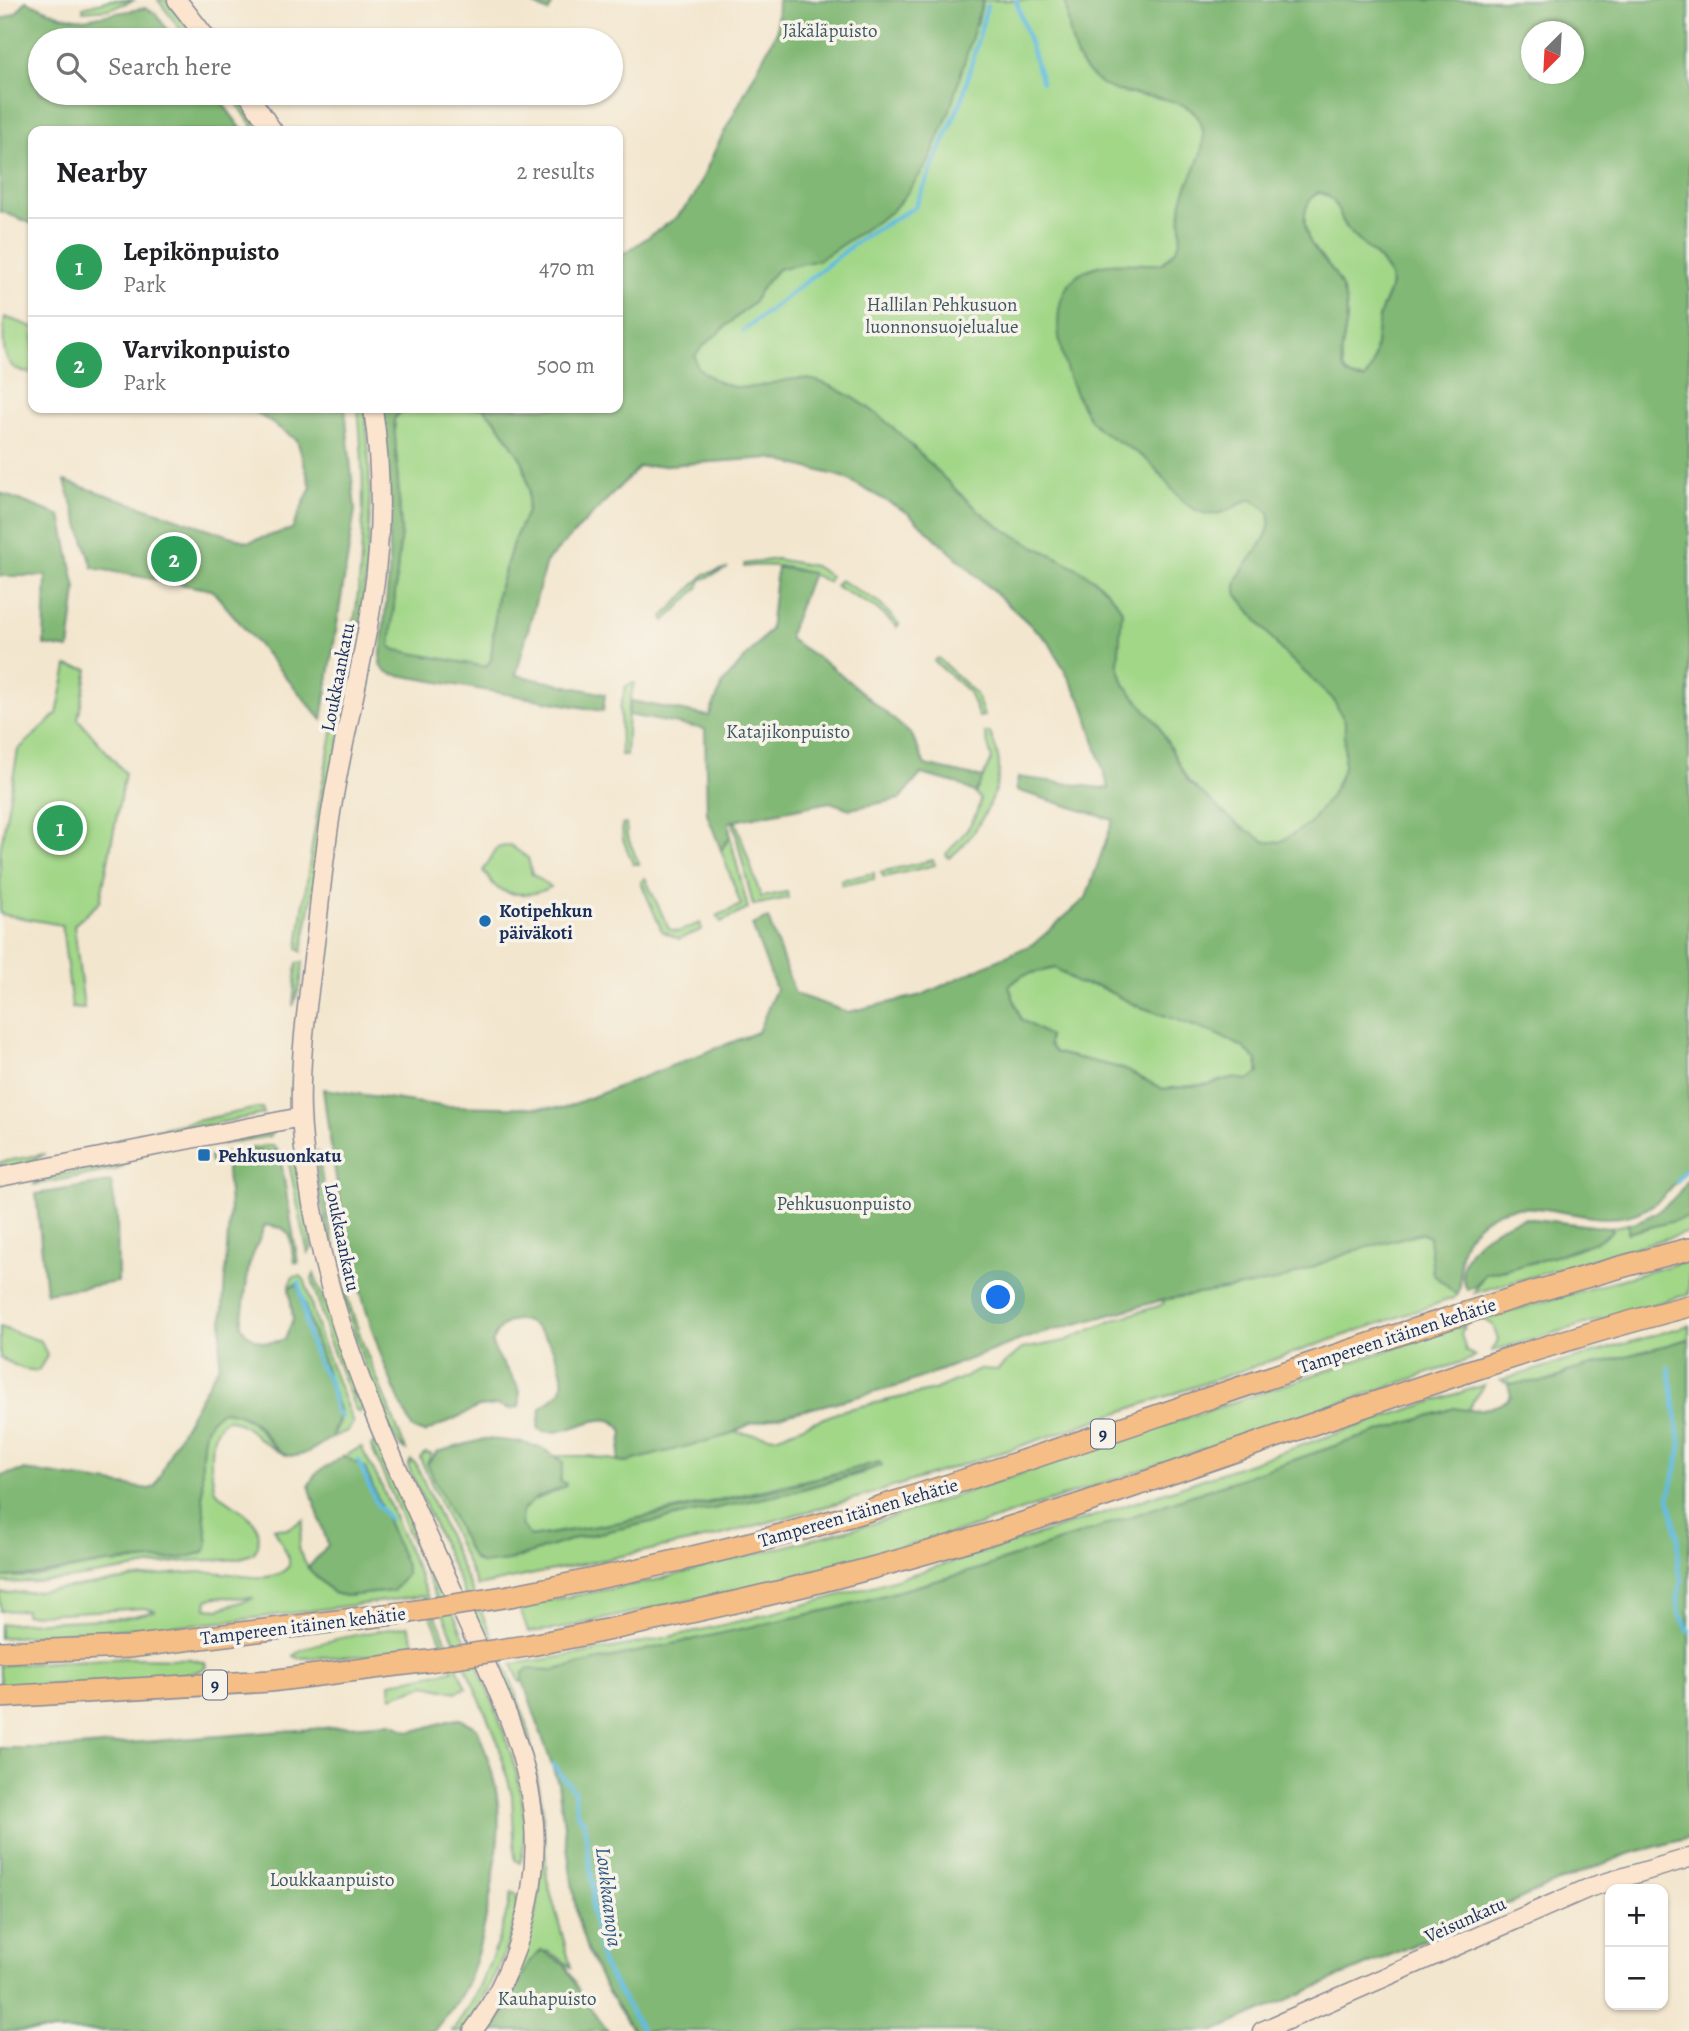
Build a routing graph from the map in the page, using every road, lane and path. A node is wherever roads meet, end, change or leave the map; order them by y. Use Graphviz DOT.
graph roads {
  1 [pos="177,0"];
  2 [pos="199,28"];
  3 [pos="255,105"];
  4 [pos="270,126"];
  5 [pos="374,413"];
  6 [pos="301,1117"];
  7 [pos="0,1177"];
  8 [pos="1689,1249"];
  9 [pos="1689,1306"];
  10 [pos="0,1652"];
  11 [pos="0,1697"];
  12 [pos="1689,1858"];
  13 [pos="473,2031"];
  14 [pos="1262,2031"];
  1 -- 2 [label="street"];
  3 -- 4 [label="street"];
  5 -- 6 [label="street, Loukkaankatu"];
  6 -- 7 [label="street"];
  6 -- 13 [label="street, Loukkaankatu"];
  8 -- 10 [label="highway, Tampereen itäinen kehätie / 9, bridge"];
  9 -- 11 [label="highway, 9, bridge"];
  12 -- 14 [label="street, Veisunkatu"];
}
